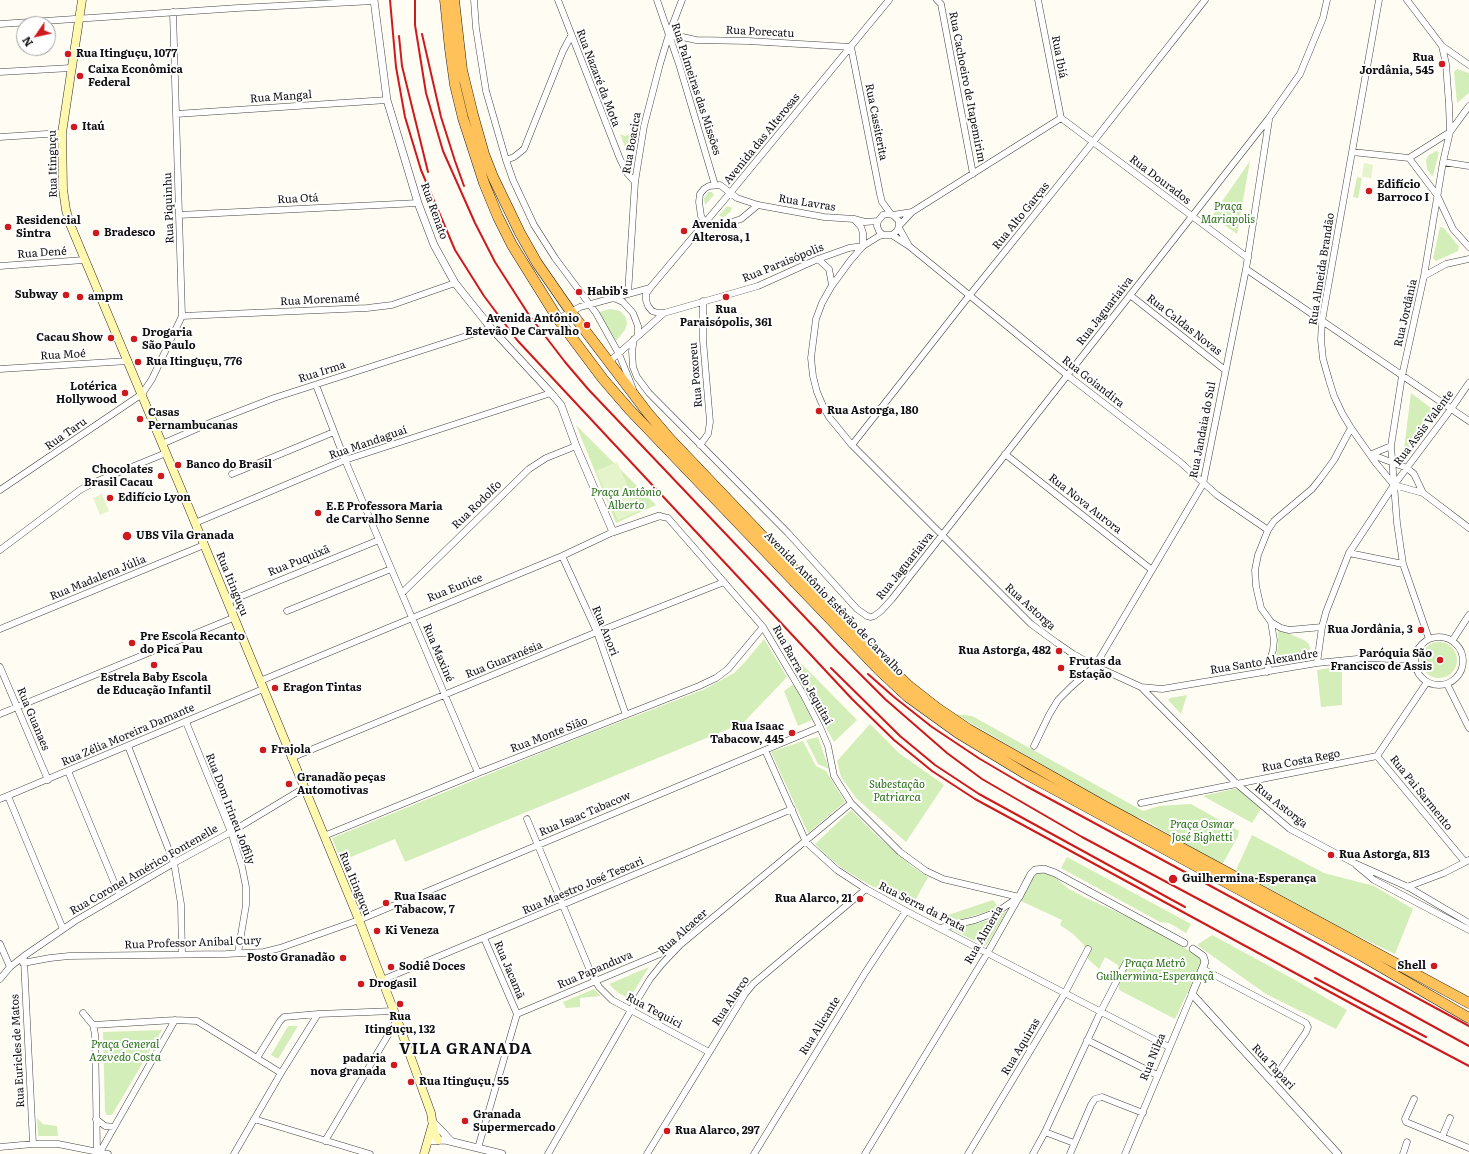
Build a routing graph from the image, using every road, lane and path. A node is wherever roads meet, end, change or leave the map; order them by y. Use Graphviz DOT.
graph roads {
  1 [pos="82,0"];
  2 [pos="238,0"];
  3 [pos="445,0"];
  4 [pos="454,0"];
  5 [pos="474,0"];
  6 [pos="558,0"];
  7 [pos="657,0"];
  8 [pos="682,0"];
  9 [pos="889,0"];
  10 [pos="1038,0"];
  11 [pos="1205,0"];
  12 [pos="1327,0"];
  13 [pos="1379,0"];
  14 [pos="1407,0"];
  15 [pos="374,1"];
  16 [pos="941,1"];
  17 [pos="238,8"];
  18 [pos="173,12"];
  19 [pos="80,18"];
  20 [pos="0,24"];
  21 [pos="669,34"];
  22 [pos="571,36"];
  23 [pos="1442,46"];
  24 [pos="851,47"];
  25 [pos="1469,65"];
  26 [pos="71,68"];
  27 [pos="0,72"];
  28 [pos="387,100"];
  29 [pos="1469,106"];
  30 [pos="176,114"];
  31 [pos="1061,118"];
  32 [pos="1269,118"];
  33 [pos="1450,132"];
  34 [pos="62,133"];
  35 [pos="0,137"];
  36 [pos="1093,142"];
  37 [pos="1352,152"];
  38 [pos="1409,158"];
  39 [pos="506,160"];
  40 [pos="1443,162"];
  41 [pos="1469,166"];
  42 [pos="973,174"];
  43 [pos="635,182"];
  44 [pos="715,185"];
  45 [pos="730,194"];
  46 [pos="1438,195"];
  47 [pos="882,202"];
  48 [pos="418,203"];
  49 [pos="758,205"];
  50 [pos="912,212"];
  51 [pos="179,215"];
  52 [pos="892,215"];
  53 [pos="1192,216"];
  54 [pos="854,219"];
  55 [pos="879,219"];
  56 [pos="705,223"];
  57 [pos="899,227"];
  58 [pos="884,235"];
  59 [pos="892,235"];
  60 [pos="863,246"];
  61 [pos="909,246"];
  62 [pos="1469,246"];
  63 [pos="1248,258"];
  64 [pos="1469,258"];
  65 [pos="818,259"];
  66 [pos="84,260"];
  67 [pos="0,266"];
  68 [pos="1246,269"];
  69 [pos="1424,276"];
  70 [pos="455,283"];
  71 [pos="832,285"];
  72 [pos="650,288"];
  73 [pos="628,294"];
  74 [pos="1130,295"];
  75 [pos="969,296"];
  76 [pos="614,298"];
  77 [pos="703,301"];
  78 [pos="590,305"];
  79 [pos="571,312"];
  80 [pos="664,313"];
  81 [pos="182,316"];
  82 [pos="558,319"];
  83 [pos="1322,321"];
  84 [pos="491,328"];
  85 [pos="636,337"];
  86 [pos="574,340"];
  87 [pos="618,354"];
  88 [pos="128,361"];
  89 [pos="610,361"];
  90 [pos="0,369"];
  91 [pos="1225,370"];
  92 [pos="1068,375"];
  93 [pos="1402,376"];
  94 [pos="1469,383"];
  95 [pos="316,385"];
  96 [pos="551,393"];
  97 [pos="142,394"];
  98 [pos="636,396"];
  99 [pos="1451,409"];
  100 [pos="1469,421"];
  101 [pos="1350,428"];
  102 [pos="334,432"];
  103 [pos="162,444"];
  104 [pos="700,445"];
  105 [pos="852,445"];
  106 [pos="576,446"];
  107 [pos="1391,446"];
  108 [pos="166,453"];
  109 [pos="1005,454"];
  110 [pos="1371,454"];
  111 [pos="345,460"];
  112 [pos="1392,462"];
  113 [pos="1407,468"];
  114 [pos="232,474"];
  115 [pos="1203,484"];
  116 [pos="1394,485"];
  117 [pos="0,490"];
  118 [pos="1423,493"];
  119 [pos="659,516"];
  120 [pos="195,523"];
  121 [pos="1469,528"];
  122 [pos="1268,530"];
  123 [pos="614,532"];
  124 [pos="942,535"];
  125 [pos="379,540"];
  126 [pos="204,545"];
  127 [pos="0,550"];
  128 [pos="1349,552"];
  129 [pos="562,556"];
  130 [pos="1404,564"];
  131 [pos="391,569"];
  132 [pos="1152,570"];
  133 [pos="724,582"];
  134 [pos="402,593"];
  135 [pos="227,602"];
  136 [pos="287,611"];
  137 [pos="1469,615"];
  138 [pos="412,617"];
  139 [pos="871,617"];
  140 [pos="234,618"];
  141 [pos="1271,622"];
  142 [pos="764,627"];
  143 [pos="1322,627"];
  144 [pos="0,629"];
  145 [pos="597,632"];
  146 [pos="1428,639"];
  147 [pos="1452,641"];
  148 [pos="1415,660"];
  149 [pos="1316,663"];
  150 [pos="1095,666"];
  151 [pos="0,667"];
  152 [pos="1466,667"];
  153 [pos="1267,672"];
  154 [pos="260,681"];
  155 [pos="1427,682"];
  156 [pos="1447,684"];
  157 [pos="1141,687"];
  158 [pos="263,689"];
  159 [pos="445,695"];
  160 [pos="18,707"];
  161 [pos="0,714"];
  162 [pos="626,715"];
  163 [pos="186,722"];
  164 [pos="820,727"];
  165 [pos="1469,728"];
  166 [pos="128,746"];
  167 [pos="1034,746"];
  168 [pos="765,750"];
  169 [pos="1377,756"];
  170 [pos="291,758"];
  171 [pos="68,771"];
  172 [pos="478,773"];
  173 [pos="48,780"];
  174 [pos="1237,784"];
  175 [pos="304,788"];
  176 [pos="8,796"];
  177 [pos="0,799"];
  178 [pos="851,803"];
  179 [pos="1141,803"];
  180 [pos="792,809"];
  181 [pos="527,819"];
  182 [pos="231,832"];
  183 [pos="324,836"];
  184 [pos="806,842"];
  185 [pos="538,845"];
  186 [pos="1467,861"];
  187 [pos="174,863"];
  188 [pos="1354,863"];
  189 [pos="1408,887"];
  190 [pos="866,890"];
  191 [pos="1398,891"];
  192 [pos="119,894"];
  193 [pos="1019,897"];
  194 [pos="563,905"];
  195 [pos="906,911"];
  196 [pos="359,920"];
  197 [pos="1469,923"];
  198 [pos="939,928"];
  199 [pos="63,929"];
  200 [pos="1469,930"];
  201 [pos="484,938"];
  202 [pos="1184,943"];
  203 [pos="0,944"];
  204 [pos="680,945"];
  205 [pos="1192,948"];
  206 [pos="1088,949"];
  207 [pos="988,952"];
  208 [pos="238,953"];
  209 [pos="182,954"];
  210 [pos="24,959"];
  211 [pos="1127,961"];
  212 [pos="10,967"];
  213 [pos="1203,969"];
  214 [pos="0,979"];
  215 [pos="382,980"];
  216 [pos="595,980"];
  217 [pos="1065,993"];
  218 [pos="1192,994"];
  219 [pos="1469,1003"];
  220 [pos="394,1010"];
  221 [pos="631,1010"];
  222 [pos="1101,1011"];
  223 [pos="83,1013"];
  224 [pos="318,1014"];
  225 [pos="517,1014"];
  226 [pos="1469,1018"];
  227 [pos="175,1020"];
  228 [pos="397,1020"];
  229 [pos="93,1025"];
  230 [pos="1087,1040"];
  231 [pos="1169,1046"];
  232 [pos="709,1052"];
  233 [pos="257,1058"];
  234 [pos="281,1073"];
  235 [pos="1157,1075"];
  236 [pos="1272,1082"];
  237 [pos="1414,1099"];
  238 [pos="1143,1114"];
  239 [pos="1450,1118"];
  240 [pos="96,1119"];
  241 [pos="254,1120"];
  242 [pos="432,1121"];
  243 [pos="114,1126"];
  244 [pos="1045,1132"];
  245 [pos="1442,1137"];
  246 [pos="438,1140"];
  247 [pos="325,1141"];
  248 [pos="428,1141"];
  249 [pos="452,1141"];
  250 [pos="1408,1142"];
  251 [pos="1074,1143"];
  252 [pos="33,1144"];
  253 [pos="0,1147"];
  254 [pos="478,1148"];
  255 [pos="1469,1148"];
  256 [pos="98,1151"];
  257 [pos="1127,1153"];
  258 [pos="108,1154"];
  259 [pos="234,1154"];
  260 [pos="370,1154"];
  261 [pos="424,1154"];
  262 [pos="502,1154"];
  263 [pos="548,1154"];
  264 [pos="647,1154"];
  265 [pos="754,1154"];
  266 [pos="865,1154"];
  267 [pos="968,1154"];
  268 [pos="1033,1154"];
  269 [pos="1070,1154"];
  270 [pos="1338,1154"];
  271 [pos="1403,1154"];
  1 -- 19 [label="main road, Rua Itinguçu"];
  2 -- 17 [label="street"];
  3 -- 82 [label="highway, Avenida Antônio Estêvão de Carvalho"];
  4 -- 79 [label="highway, Avenida Antônio Estêvão de Carvalho"];
  5 -- 39 [label="street, Avenida Antônio Estêvão de Carvalho"];
  6 -- 22 [label="street, Rua Nazaré da Mota"];
  7 -- 21 [label="street, Rua Palmeiras das Missões"];
  8 -- 21 [label="street, Rua Boacica"];
  9 -- 24 [label="street, Avenida das Alterosas"];
  10 -- 31 [label="street, Rua Ibiá"];
  11 -- 36 [label="street, Rua Alto Garças"];
  12 -- 32 [label="street, Rua Jaguariaiva"];
  13 -- 37 [label="street, Rua Almeida Brandão"];
  14 -- 23 [label="street, Rua Jordânia"];
  15 -- 17 [label="street"];
  15 -- 28 [label="street, Rua Renato"];
  16 -- 42 [label="street, Rua Cachoeiro de Itapemirim"];
  17 -- 18 [label="street"];
  18 -- 19 [label="street"];
  18 -- 30 [label="street, Rua Piquinhu"];
  19 -- 20 [label="street"];
  19 -- 26 [label="main road, Rua Itinguçu"];
  21 -- 24 [label="street, Rua Porecatu"];
  21 -- 43 [label="street, Rua Boacica"];
  21 -- 44 [label="street, Rua Palmeiras das Missões"];
  22 -- 39 [label="street"];
  22 -- 43 [label="street, Rua Nazaré da Mota"];
  23 -- 25 [label="street"];
  23 -- 33 [label="street, Rua Jordânia"];
  24 -- 45 [label="street, Avenida das Alterosas"];
  24 -- 47 [label="street, Rua Cassiterita"];
  26 -- 27 [label="street"];
  26 -- 34 [label="main road, Rua Itinguçu"];
  28 -- 30 [label="street, Rua Mangal"];
  28 -- 48 [label="street, Rua Renato"];
  29 -- 33 [label="street"];
  30 -- 51 [label="street, Rua Piquinhu"];
  31 -- 36 [label="street, Rua Dourados"];
  31 -- 42 [label="street"];
  32 -- 53 [label="street, Rua Jaguariaiva"];
  32 -- 63 [label="street, Rua Jandaia do Sul"];
  33 -- 38 [label="street"];
  33 -- 40 [label="street, Rua Jordânia"];
  34 -- 35 [label="street"];
  34 -- 66 [label="main road, Rua Itinguçu"];
  36 -- 53 [label="street, Rua Dourados"];
  36 -- 75 [label="street, Rua Alto Garças"];
  37 -- 38 [label="street"];
  37 -- 83 [label="street, Rua Almeida Brandão"];
  38 -- 46 [label="street"];
  39 -- 78 [label="street, Avenida Antônio Estêvão de Carvalho"];
  40 -- 41 [label="street"];
  40 -- 46 [label="street, Rua Jordânia"];
  42 -- 50 [label="street"];
  43 -- 73 [label="street, Rua Boacica"];
  44 -- 45 [label="street, Rua Lavras"];
  44 -- 56 [label="street"];
  45 -- 49 [label="street, Rua Lavras"];
  45 -- 56 [label="street, Avenida das Alterosas"];
  46 -- 62 [label="street"];
  46 -- 69 [label="street, Rua Jordânia"];
  47 -- 52 [label="street, Rua Cassiterita"];
  47 -- 55 [label="street, Rua Cassiterita"];
  48 -- 51 [label="street, Rua Otá"];
  48 -- 70 [label="street, Rua Renato"];
  49 -- 54 [label="street, Rua Lavras"];
  49 -- 56 [label="street"];
  50 -- 52 [label="street"];
  50 -- 57 [label="street"];
  51 -- 81 [label="street, Rua Piquinhu"];
  52 -- 55 [label="street"];
  52 -- 57 [label="street"];
  53 -- 63 [label="street, Rua Dourados"];
  53 -- 74 [label="street, Rua Jaguariaiva"];
  54 -- 55 [label="street, Rua Lavras"];
  54 -- 60 [label="street"];
  55 -- 58 [label="street"];
  56 -- 72 [label="street, Avenida das Alterosas"];
  57 -- 59 [label="street"];
  57 -- 61 [label="street, Rua Goiandira"];
  58 -- 59 [label="street"];
  58 -- 60 [label="street, Rua Paraisópolis"];
  59 -- 61 [label="street, Rua Goiandira"];
  60 -- 65 [label="street, Rua Paraisópolis"];
  60 -- 71 [label="street, Rua Astorga"];
  61 -- 75 [label="street, Rua Goiandira"];
  63 -- 68 [label="street, Rua Jandaia do Sul"];
  64 -- 69 [label="street"];
  65 -- 71 [label="street"];
  65 -- 77 [label="street, Rua Paraisópolis"];
  66 -- 67 [label="street, Rua Dené"];
  66 -- 88 [label="main road, Rua Itinguçu"];
  68 -- 83 [label="street"];
  68 -- 91 [label="street, Rua Jandaia do Sul"];
  69 -- 93 [label="street, Rua Jordânia"];
  70 -- 81 [label="street, Rua Morenamé"];
  70 -- 84 [label="street, Rua Renato"];
  71 -- 105 [label="street, Rua Astorga"];
  72 -- 73 [label="street"];
  72 -- 80 [label="street"];
  73 -- 76 [label="street"];
  74 -- 91 [label="street, Rua Caldas Novas"];
  74 -- 92 [label="street, Rua Jaguariaiva"];
  75 -- 92 [label="street, Rua Goiandira"];
  75 -- 105 [label="street, Rua Alto Garças"];
  76 -- 78 [label="street"];
  76 -- 85 [label="street"];
  77 -- 80 [label="street, Rua Paraisópolis"];
  77 -- 104 [label="street, Rua Poxoreu"];
  78 -- 79 [label="street"];
  78 -- 87 [label="street, Avenida Antônio Estêvão de Carvalho"];
  79 -- 82 [label="street"];
  79 -- 89 [label="highway, Avenida Antônio Estêvão de Carvalho"];
  80 -- 85 [label="street"];
  81 -- 97 [label="street, Rua Piquinhu"];
  82 -- 86 [label="highway, Avenida Antônio Estêvão de Carvalho"];
  83 -- 93 [label="street"];
  83 -- 101 [label="street, Rua Almeida Brandão"];
  84 -- 95 [label="street, Rua Irma"];
  84 -- 96 [label="street, Rua Renato"];
  85 -- 87 [label="street"];
  85 -- 104 [label="street, Avenida Antônio Estêvão de Carvalho"];
  86 -- 89 [label="highway"];
  86 -- 226 [label="highway, Avenida Antônio Estêvão de Carvalho"];
  87 -- 89 [label="street"];
  87 -- 98 [label="street, Avenida Antônio Estêvão de Carvalho"];
  88 -- 90 [label="street, Rua Moé"];
  88 -- 97 [label="main road, Rua Itinguçu"];
  89 -- 98 [label="highway, Avenida Antônio Estêvão de Carvalho"];
  91 -- 115 [label="street, Rua Jandaia do Sul"];
  92 -- 109 [label="street, Rua Jaguariaiva"];
  92 -- 115 [label="street, Rua Goiandira"];
  93 -- 99 [label="street"];
  93 -- 107 [label="street, Rua Jordânia"];
  94 -- 99 [label="street, Rua Assis Valente"];
  95 -- 102 [label="street, Rua Maxiné"];
  95 -- 103 [label="street, Rua Irma"];
  96 -- 106 [label="street"];
  96 -- 111 [label="street, Rua Mandaguaí"];
  97 -- 103 [label="main road, Rua Itinguçu"];
  97 -- 117 [label="street, Rua Taru"];
  98 -- 219 [label="highway, Avenida Antônio Estêvão de Carvalho"];
  99 -- 100 [label="street"];
  99 -- 113 [label="street, Rua Assis Valente"];
  101 -- 110 [label="street, Rua Almeida Brandão"];
  101 -- 122 [label="street"];
  102 -- 111 [label="street, Rua Maxiné"];
  102 -- 114 [label="street"];
  103 -- 108 [label="main road, Rua Itinguçu"];
  104 -- 139 [label="street, Avenida Antônio Estêvão de Carvalho"];
  105 -- 124 [label="street, Rua Astorga"];
  106 -- 123 [label="street"];
  106 -- 134 [label="street, Rua Rodolfo"];
  107 -- 110 [label="street"];
  107 -- 112 [label="street, Rua Jordânia"];
  108 -- 120 [label="main road, Rua Itinguçu"];
  108 -- 127 [label="street"];
  109 -- 124 [label="street, Rua Jaguariaiva"];
  109 -- 132 [label="street, Rua Nova Aurora"];
  110 -- 112 [label="street"];
  110 -- 116 [label="street, Rua Almeida Brandão"];
  111 -- 120 [label="street, Rua Mandaguaí"];
  111 -- 125 [label="street, Rua Maxiné"];
  112 -- 113 [label="street"];
  112 -- 116 [label="street, Rua Jordânia"];
  113 -- 116 [label="street, Rua Assis Valente"];
  113 -- 118 [label="street"];
  115 -- 122 [label="street, Rua Goiandira"];
  115 -- 132 [label="street, Rua Jandaia do Sul"];
  116 -- 118 [label="street"];
  116 -- 128 [label="street, Rua Assis Valente"];
  116 -- 130 [label="street, Rua Jordânia"];
  118 -- 121 [label="street"];
  119 -- 123 [label="street, Rua Eunice"];
  119 -- 133 [label="street, Rua Barra do Jequitaí"];
  120 -- 126 [label="main road, Rua Itinguçu"];
  122 -- 141 [label="street"];
  123 -- 129 [label="street, Rua Eunice"];
  124 -- 139 [label="street, Rua Jaguariaiva"];
  124 -- 150 [label="street, Rua Astorga"];
  125 -- 131 [label="street, Rua Maxiné"];
  125 -- 135 [label="street, Rua Puquixã"];
  126 -- 135 [label="main road, Rua Itinguçu"];
  126 -- 144 [label="street, Rua Madalena Júlia"];
  128 -- 130 [label="street"];
  128 -- 143 [label="street, Rua Assis Valente"];
  129 -- 138 [label="street, Rua Eunice"];
  129 -- 145 [label="street, Rua Anori"];
  130 -- 146 [label="street, Rua Jordânia"];
  131 -- 134 [label="street, Rua Maxiné"];
  131 -- 136 [label="street"];
  132 -- 150 [label="street, Rua Jandaia do Sul"];
  133 -- 142 [label="street, Rua Barra do Jequitaí"];
  133 -- 145 [label="street, Rua Guaranésia"];
  134 -- 138 [label="street, Rua Maxiné"];
  135 -- 140 [label="main road, Rua Itinguçu"];
  137 -- 147 [label="street"];
  138 -- 154 [label="street, Rua Eunice"];
  138 -- 159 [label="street, Rua Maxiné"];
  140 -- 154 [label="main road, Rua Itinguçu"];
  140 -- 160 [label="street"];
  141 -- 143 [label="street"];
  141 -- 153 [label="street"];
  142 -- 162 [label="street, Rua Monte Sião"];
  142 -- 164 [label="street, Rua Barra do Jequitaí"];
  143 -- 149 [label="street, Rua Assis Valente"];
  145 -- 159 [label="street, Rua Guaranésia"];
  145 -- 162 [label="street, Rua Anori"];
  146 -- 147 [label="street"];
  146 -- 148 [label="street"];
  147 -- 152 [label="street"];
  148 -- 149 [label="street, Rua Santo Alexandre"];
  148 -- 155 [label="street"];
  149 -- 153 [label="street, Rua Santo Alexandre"];
  150 -- 157 [label="street, Rua Astorga"];
  150 -- 167 [label="street, Rua Jandaia do Sul"];
  151 -- 160 [label="street, Rua Guanaes"];
  152 -- 156 [label="street"];
  153 -- 157 [label="street, Rua Santo Alexandre"];
  154 -- 158 [label="main road, Rua Itinguçu"];
  155 -- 156 [label="street"];
  155 -- 169 [label="street"];
  156 -- 165 [label="street"];
  157 -- 174 [label="street, Rua Astorga"];
  158 -- 163 [label="street, Rua Zélia Moreira Damante"];
  158 -- 170 [label="main road, Rua Itinguçu"];
  159 -- 170 [label="street, Rua Guaranésia"];
  159 -- 172 [label="street, Rua Maxiné"];
  160 -- 161 [label="street"];
  160 -- 173 [label="street, Rua Guanaes"];
  162 -- 172 [label="street, Rua Monte Sião"];
  163 -- 166 [label="street, Rua Zélia Moreira Damante"];
  163 -- 182 [label="street, Rua Dom Irineu Joffily"];
  164 -- 168 [label="street, Rua Isaac Tabacow"];
  164 -- 178 [label="street, Rua Barra do Jequitaí"];
  166 -- 171 [label="street, Rua Zélia Moreira Damante"];
  166 -- 187 [label="street"];
  168 -- 180 [label="street, Rua Serra da Prata"];
  168 -- 185 [label="street, Rua Isaac Tabacow"];
  169 -- 174 [label="street, Rua Costa Rego"];
  169 -- 186 [label="street, Rua Pai Sarmento"];
  170 -- 175 [label="main road, Rua Itinguçu"];
  171 -- 173 [label="street, Rua Zélia Moreira Damante"];
  171 -- 192 [label="street"];
  172 -- 183 [label="street, Rua Monte Sião"];
  173 -- 176 [label="street, Rua Zélia Moreira Damante"];
  174 -- 179 [label="street, Rua Costa Rego"];
  174 -- 188 [label="street, Rua Astorga"];
  175 -- 182 [label="street, Rua Coronel Américo Fontenelle"];
  175 -- 183 [label="main road, Rua Itinguçu"];
  176 -- 177 [label="street, Rua Zélia Moreira Damante"];
  176 -- 199 [label="street"];
  178 -- 184 [label="street, Rua Alcacer"];
  178 -- 193 [label="street, Rua Barra do Jequitaí"];
  180 -- 184 [label="street, Rua Serra da Prata"];
  180 -- 194 [label="street, Rua Maestro José Tescari"];
  181 -- 185 [label="street, Rua Tequici"];
  182 -- 187 [label="street, Rua Coronel Américo Fontenelle"];
  182 -- 208 [label="street, Rua Dom Irineu Joffily"];
  183 -- 196 [label="main road, Rua Itinguçu"];
  184 -- 190 [label="street, Rua Serra da Prata"];
  184 -- 204 [label="street, Rua Alcacer"];
  185 -- 194 [label="street, Rua Tequici"];
  185 -- 196 [label="street, Rua Isaac Tabacow"];
  186 -- 189 [label="street"];
  187 -- 192 [label="street, Rua Coronel Américo Fontenelle"];
  187 -- 209 [label="street"];
  188 -- 189 [label="street, Rua Astorga"];
  188 -- 191 [label="street, Rua Astorga"];
  189 -- 191 [label="street"];
  189 -- 197 [label="street, Rua Astorga"];
  190 -- 195 [label="street, Rua Serra da Prata"];
  190 -- 232 [label="street, Rua Alarco"];
  191 -- 200 [label="street, Rua Astorga"];
  192 -- 199 [label="street, Rua Coronel Américo Fontenelle"];
  193 -- 198 [label="street"];
  193 -- 202 [label="street, Rua Almeria"];
  193 -- 207 [label="street, Rua Almeria"];
  194 -- 201 [label="street, Rua Maestro José Tescari"];
  194 -- 216 [label="street, Rua Tequici"];
  195 -- 198 [label="street, Rua Serra da Prata"];
  195 -- 265 [label="street, Rua Alicante"];
  196 -- 208 [label="street, Rua Professor Aníbal Cury"];
  196 -- 215 [label="main road, Rua Itinguçu"];
  198 -- 207 [label="street, Rua Serra da Prata"];
  199 -- 210 [label="street, Rua Coronel Américo Fontenelle"];
  201 -- 215 [label="street, Rua Maestro José Tescari"];
  201 -- 225 [label="street, Rua Jacamã"];
  203 -- 212 [label="street"];
  204 -- 216 [label="street, Rua Papanduva"];
  204 -- 221 [label="street, Rua Alcacer"];
  205 -- 213 [label="street"];
  206 -- 217 [label="street, Rua Aquiras"];
  207 -- 217 [label="street, Rua Serra da Prata"];
  207 -- 266 [label="street, Rua Almeria"];
  208 -- 209 [label="street, Rua Professor Aníbal Cury"];
  209 -- 210 [label="street, Rua Professor Aníbal Cury"];
  210 -- 212 [label="street, Rua Coronel Américo Fontenelle"];
  210 -- 252 [label="street, Rua Euricles de Matos"];
  211 -- 222 [label="street"];
  212 -- 214 [label="street, Rua Coronel Américo Fontenelle"];
  213 -- 218 [label="street, Rua Nilza"];
  213 -- 236 [label="street"];
  215 -- 220 [label="main road, Rua Itinguçu"];
  216 -- 221 [label="street, Rua Tequici"];
  216 -- 225 [label="street, Rua Papanduva"];
  217 -- 222 [label="street, Rua Serra da Prata"];
  217 -- 267 [label="street, Rua Aquiras"];
  218 -- 231 [label="street, Rua Nilza"];
  218 -- 236 [label="street, Rua Tapari"];
  220 -- 224 [label="street"];
  220 -- 228 [label="main road, Rua Itinguçu"];
  221 -- 232 [label="street, Rua Tequici"];
  221 -- 263 [label="street, Rua Alcacer"];
  222 -- 230 [label="street"];
  222 -- 231 [label="street, Rua Serra da Prata"];
  223 -- 229 [label="street"];
  224 -- 233 [label="street"];
  224 -- 234 [label="street"];
  225 -- 254 [label="street, Rua Jacamã"];
  227 -- 229 [label="street"];
  227 -- 233 [label="street"];
  227 -- 243 [label="street"];
  228 -- 242 [label="main road, Rua Itinguçu"];
  228 -- 247 [label="street"];
  229 -- 240 [label="street"];
  230 -- 235 [label="street"];
  230 -- 244 [label="street"];
  231 -- 235 [label="street, Rua Nilza"];
  232 -- 264 [label="street, Rua Alarco"];
  233 -- 234 [label="street"];
  234 -- 241 [label="street"];
  235 -- 238 [label="street, Rua Nilza"];
  236 -- 270 [label="street, Rua Tapari"];
  237 -- 245 [label="street"];
  238 -- 251 [label="street"];
  238 -- 257 [label="street, Rua Nilza"];
  239 -- 245 [label="street"];
  240 -- 243 [label="street"];
  240 -- 256 [label="street"];
  241 -- 247 [label="street"];
  241 -- 259 [label="street"];
  242 -- 246 [label="main road, Rua Itinguçu"];
  242 -- 248 [label="main road"];
  242 -- 249 [label="street"];
  243 -- 256 [label="street"];
  244 -- 251 [label="street"];
  244 -- 268 [label="street"];
  245 -- 255 [label="street"];
  246 -- 248 [label="street"];
  246 -- 249 [label="street"];
  247 -- 260 [label="street"];
  248 -- 261 [label="main road"];
  249 -- 254 [label="street"];
  250 -- 271 [label="street"];
  251 -- 269 [label="street"];
  252 -- 253 [label="street"];
  252 -- 256 [label="street"];
  254 -- 262 [label="street"];
  256 -- 258 [label="street"];
}
